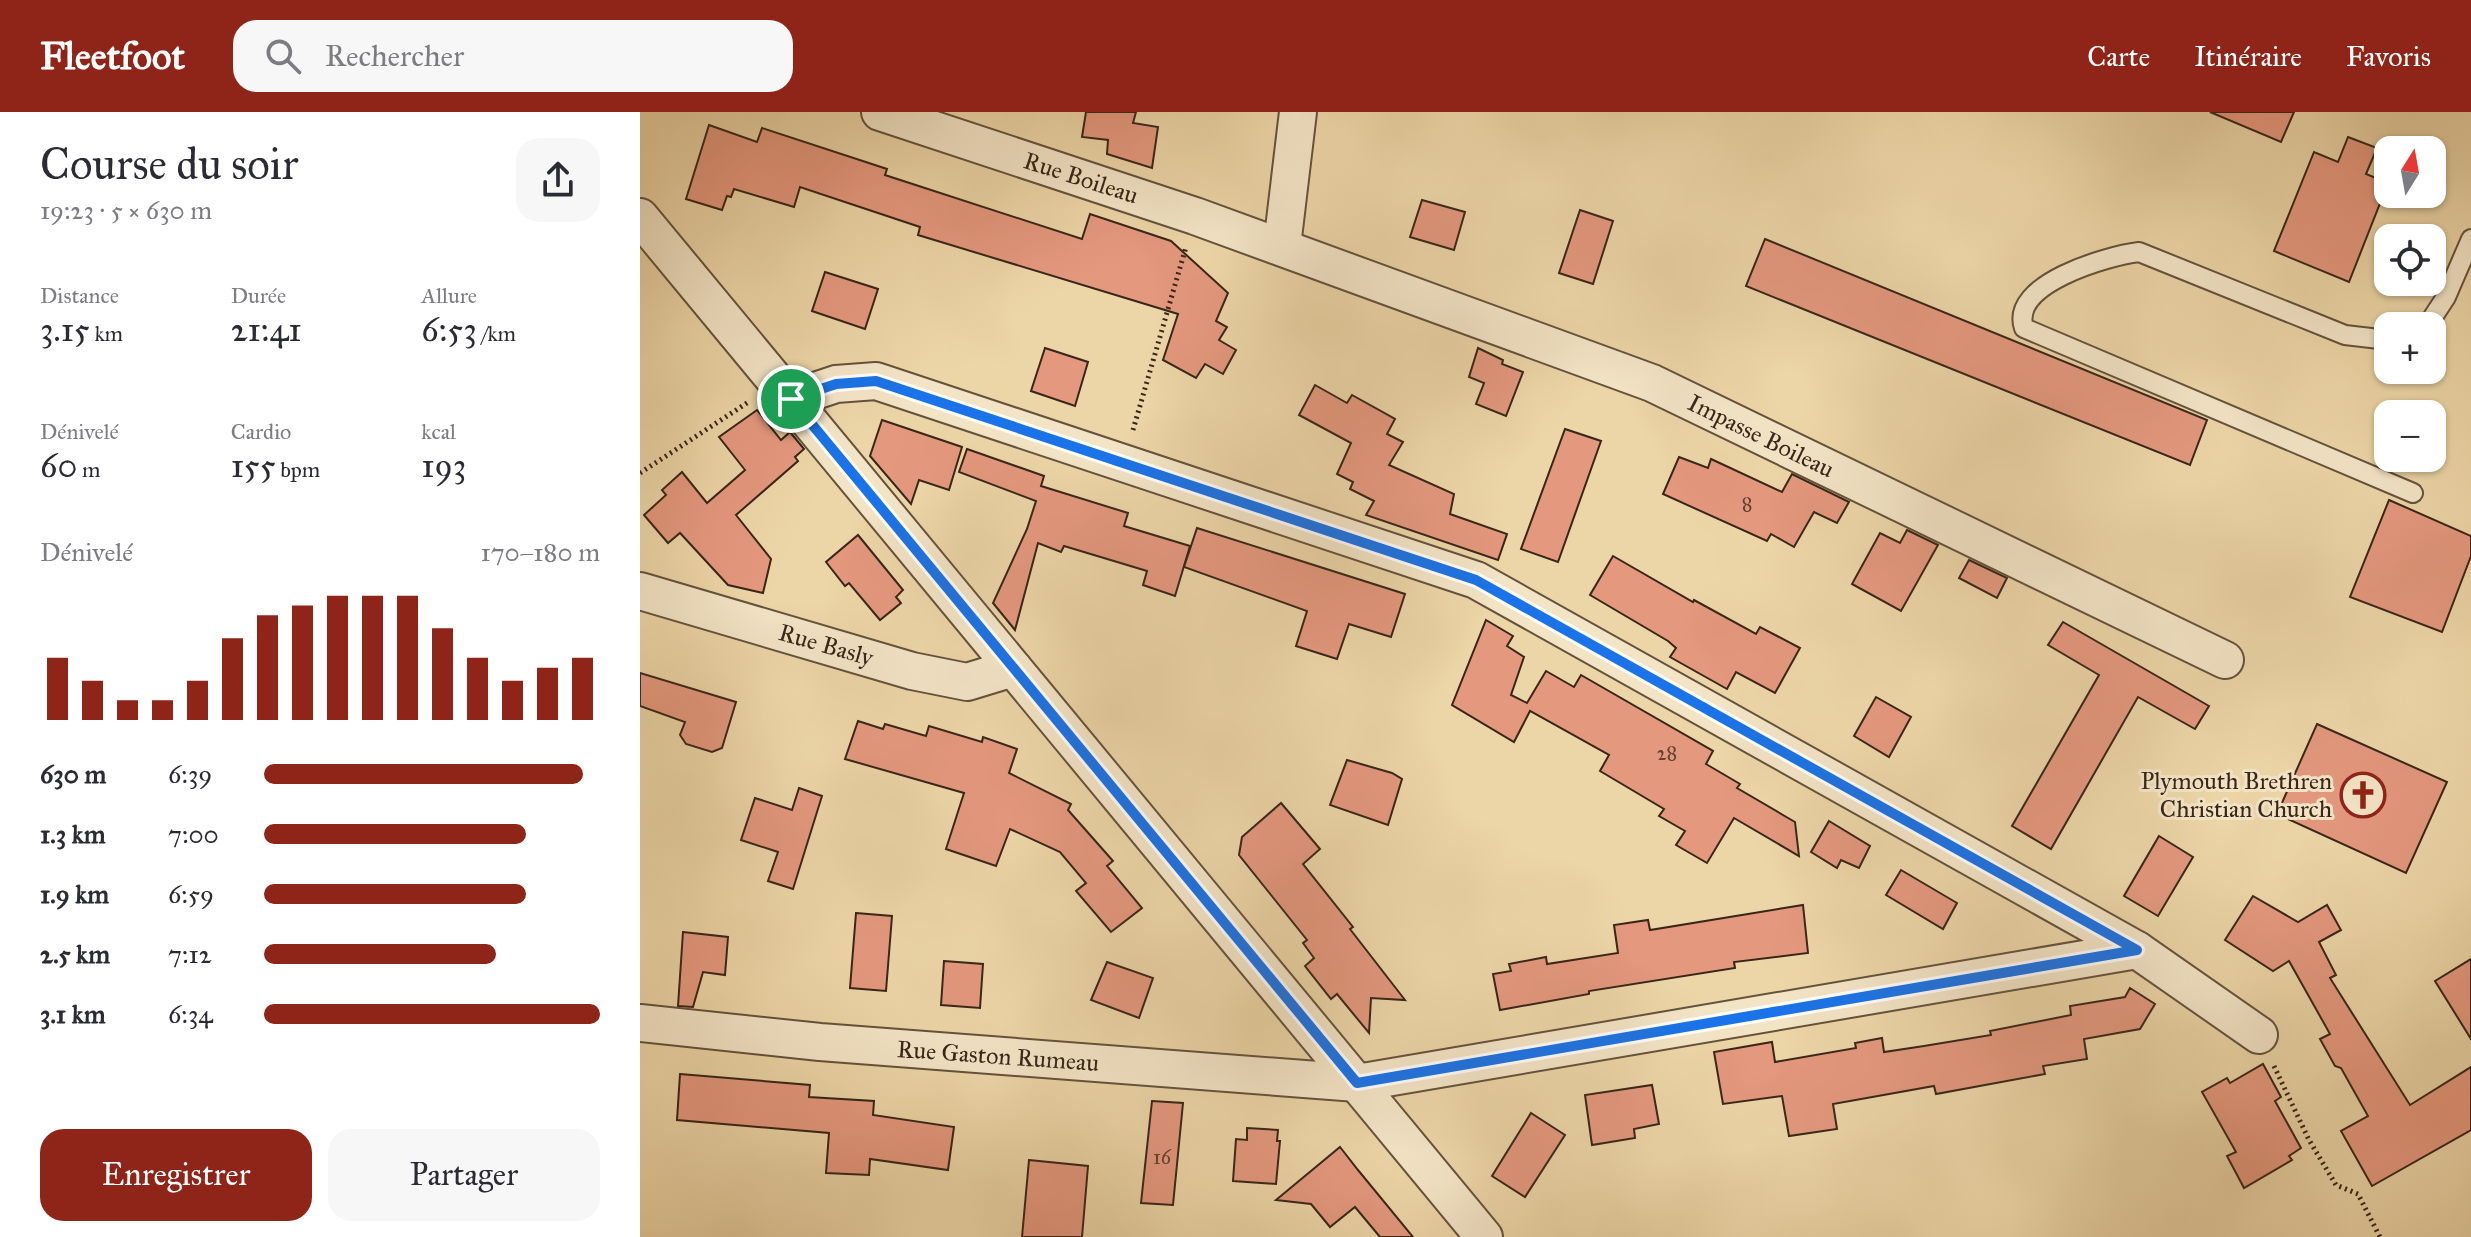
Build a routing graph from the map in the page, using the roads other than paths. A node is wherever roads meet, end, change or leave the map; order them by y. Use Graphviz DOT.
graph roads {
  1 [pos="880,112"];
  2 [pos="1298,112"];
  3 [pos="640,217"];
  4 [pos="2471,239"];
  5 [pos="1282,246"];
  6 [pos="2436,312"];
  7 [pos="2374,338"];
  8 [pos="784,391"];
  9 [pos="2413,493"];
  10 [pos="640,591"];
  11 [pos="2225,660"];
  12 [pos="1013,668"];
  13 [pos="2137,950"];
  14 [pos="640,1023"];
  15 [pos="2259,1035"];
  16 [pos="1357,1083"];
  17 [pos="1484,1237"];
  1 -- 5 [label="street, Rue Boileau"];
  2 -- 5 [label="street"];
  3 -- 8 [label="street"];
  4 -- 6 [label="lane"];
  5 -- 11 [label="street, Impasse Boileau"];
  7 -- 9 [label="lane"];
  8 -- 12 [label="street"];
  8 -- 13 [label="street"];
  10 -- 12 [label="street, Rue Basly"];
  12 -- 16 [label="street"];
  13 -- 15 [label="street"];
  13 -- 16 [label="street, Rue Gaston Rumeau"];
  14 -- 16 [label="street, Rue Gaston Rumeau"];
  16 -- 17 [label="street"];
}
